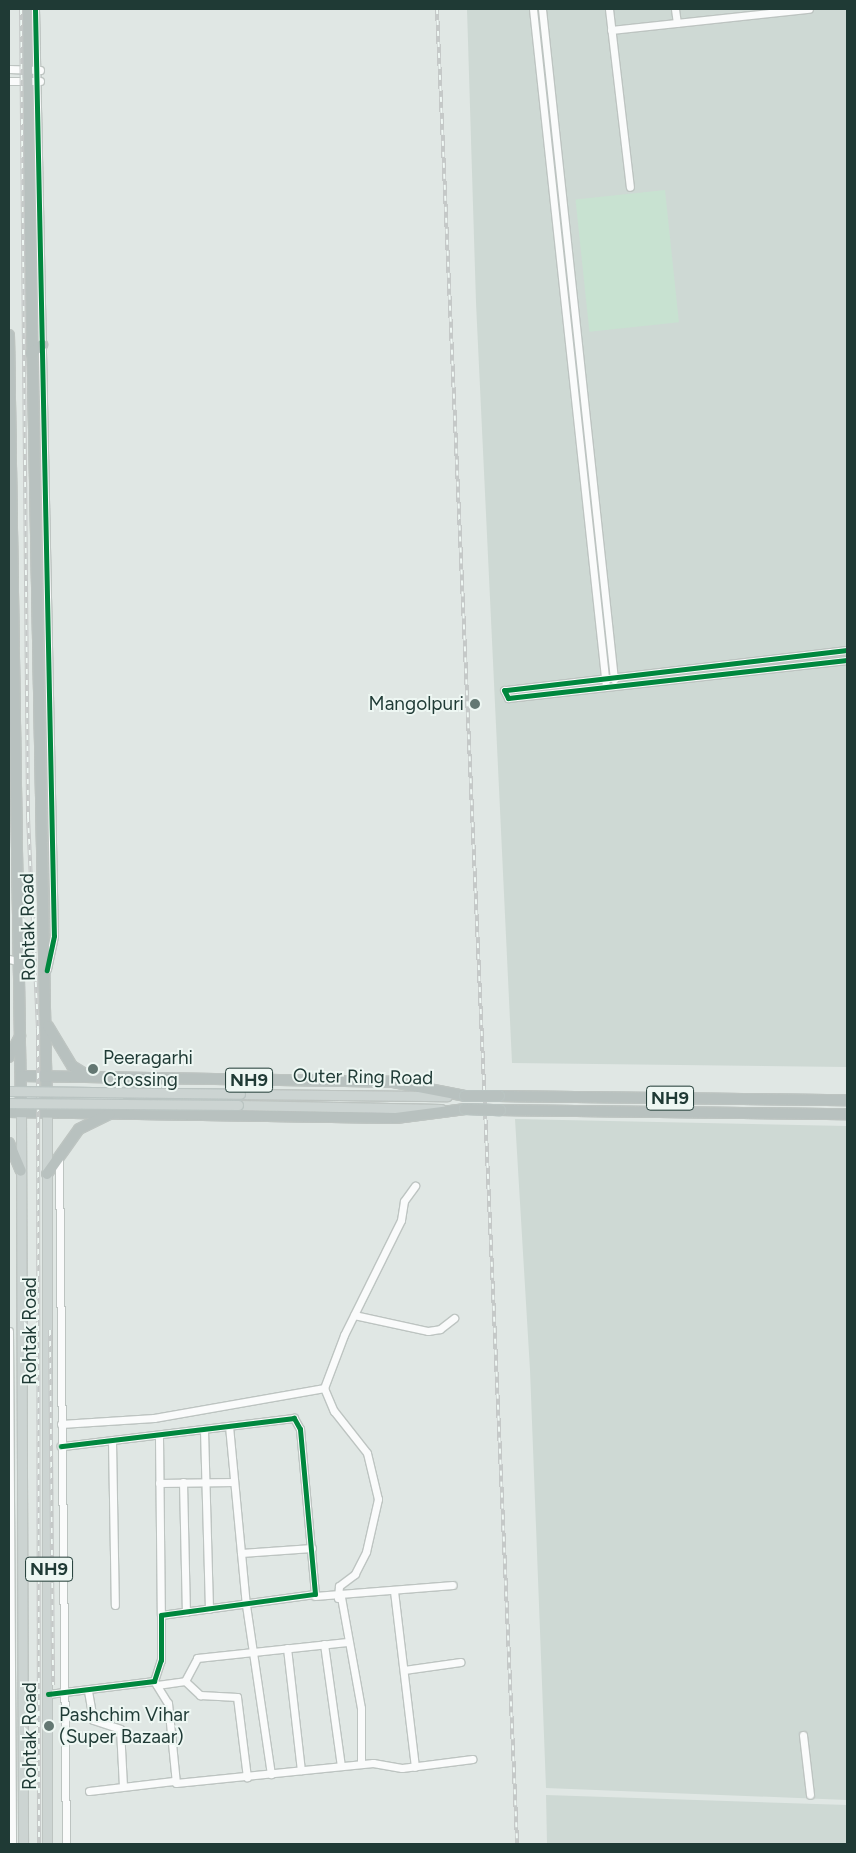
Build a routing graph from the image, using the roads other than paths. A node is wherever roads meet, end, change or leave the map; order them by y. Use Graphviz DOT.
graph roads {
  1 [pos="26,9"];
  2 [pos="35,9"];
  3 [pos="533,9"];
  4 [pos="542,9"];
  5 [pos="609,9"];
  6 [pos="675,9"];
  7 [pos="729,9"];
  8 [pos="809,9"];
  9 [pos="792,10"];
  10 [pos="730,17"];
  11 [pos="677,23"];
  12 [pos="611,30"];
  13 [pos="9,69"];
  14 [pos="27,70"];
  15 [pos="40,70"];
  16 [pos="9,81"];
  17 [pos="27,81"];
  18 [pos="40,81"];
  19 [pos="630,187"];
  20 [pos="9,335"];
  21 [pos="42,345"];
  22 [pos="31,353"];
  23 [pos="9,358"];
  24 [pos="9,416"];
  25 [pos="12,574"];
  26 [pos="12,638"];
  27 [pos="847,650"];
  28 [pos="847,660"];
  29 [pos="614,675"];
  30 [pos="605,676"];
  31 [pos="606,686"];
  32 [pos="614,686"];
  33 [pos="13,882"];
  34 [pos="9,959"];
  35 [pos="21,962"];
  36 [pos="47,970"];
  37 [pos="47,1025"];
  38 [pos="21,1033"];
  39 [pos="9,1057"];
  40 [pos="21,1076"];
  41 [pos="49,1076"];
  42 [pos="90,1077"];
  43 [pos="130,1078"];
  44 [pos="9,1091"];
  45 [pos="447,1096"];
  46 [pos="845,1098"];
  47 [pos="9,1104"];
  48 [pos="447,1109"];
  49 [pos="21,1111"];
  50 [pos="47,1111"];
  51 [pos="9,1112"];
  52 [pos="113,1112"];
  53 [pos="129,1112"];
  54 [pos="835,1114"];
  55 [pos="847,1114"];
  56 [pos="847,1118"];
  57 [pos="9,1143"];
  58 [pos="60,1152"];
  59 [pos="21,1171"];
  60 [pos="47,1174"];
  61 [pos="414,1186"];
  62 [pos="47,1304"];
  63 [pos="60,1304"];
  64 [pos="354,1315"];
  65 [pos="454,1318"];
  66 [pos="9,1331"];
  67 [pos="21,1331"];
  68 [pos="324,1388"];
  69 [pos="61,1424"];
  70 [pos="229,1426"];
  71 [pos="204,1430"];
  72 [pos="159,1437"];
  73 [pos="112,1442"];
  74 [pos="61,1446"];
  75 [pos="183,1482"];
  76 [pos="204,1482"];
  77 [pos="234,1482"];
  78 [pos="159,1483"];
  79 [pos="312,1548"];
  80 [pos="241,1553"];
  81 [pos="453,1585"];
  82 [pos="394,1591"];
  83 [pos="315,1596"];
  84 [pos="340,1597"];
  85 [pos="115,1605"];
  86 [pos="246,1605"];
  87 [pos="209,1609"];
  88 [pos="186,1612"];
  89 [pos="161,1614"];
  90 [pos="347,1642"];
  91 [pos="324,1644"];
  92 [pos="287,1648"];
  93 [pos="254,1652"];
  94 [pos="460,1662"];
  95 [pos="404,1670"];
  96 [pos="185,1681"];
  97 [pos="155,1684"];
  98 [pos="88,1691"];
  99 [pos="66,1692"];
  100 [pos="48,1694"];
  101 [pos="803,1735"];
  102 [pos="24,1743"];
  103 [pos="10,1746"];
  104 [pos="472,1759"];
  105 [pos="361,1764"];
  106 [pos="341,1766"];
  107 [pos="415,1767"];
  108 [pos="301,1770"];
  109 [pos="271,1774"];
  110 [pos="247,1777"];
  111 [pos="173,1781"];
  112 [pos="122,1786"];
  113 [pos="89,1791"];
  114 [pos="810,1795"];
  115 [pos="12,1844"];
  116 [pos="23,1844"];
  117 [pos="47,1844"];
  118 [pos="66,1844"];
  1 -- 14 [label="highway, Rohtak Road / NH9"];
  2 -- 15 [label="street"];
  3 -- 30 [label="street"];
  4 -- 29 [label="street"];
  5 -- 12 [label="street"];
  6 -- 11 [label="street"];
  7 -- 10 [label="street"];
  8 -- 9 [label="street"];
  9 -- 10 [label="street"];
  10 -- 11 [label="street"];
  11 -- 12 [label="street"];
  12 -- 19 [label="street"];
  13 -- 14 [label="street"];
  14 -- 15 [label="street"];
  14 -- 17 [label="highway, Rohtak Road / NH9"];
  15 -- 18 [label="street"];
  16 -- 17 [label="street"];
  17 -- 18 [label="street"];
  17 -- 22 [label="highway, Rohtak Road / NH9"];
  18 -- 21 [label="street"];
  20 -- 23 [label="highway, Rohtak Road / NH9"];
  21 -- 22 [label="highway"];
  21 -- 36 [label="street"];
  22 -- 36 [label="highway, Rohtak Road / NH9"];
  23 -- 24 [label="highway, Rohtak Road / NH9"];
  24 -- 25 [label="highway, Rohtak Road / NH9"];
  25 -- 26 [label="highway, Rohtak Road / NH9"];
  26 -- 33 [label="highway, Rohtak Road / NH9"];
  27 -- 29 [label="street"];
  28 -- 32 [label="street"];
  29 -- 30 [label="street"];
  29 -- 32 [label="street"];
  30 -- 31 [label="street"];
  30 -- 31 [label="street"];
  31 -- 32 [label="street"];
  33 -- 35 [label="highway, Rohtak Road / NH9"];
  34 -- 35 [label="street"];
  35 -- 38 [label="highway, Rohtak Road / NH9"];
  36 -- 37 [label="highway, Rohtak Road / NH9"];
  37 -- 41 [label="highway, Rohtak Road / NH9"];
  37 -- 42 [label="highway"];
  38 -- 39 [label="highway"];
  38 -- 40 [label="highway, Rohtak Road / NH9"];
  40 -- 41 [label="highway, Outer Ring Road"];
  40 -- 49 [label="highway, Rohtak Road / NH9"];
  41 -- 42 [label="highway, Outer Ring Road / NH9"];
  41 -- 50 [label="highway, Rohtak Road / NH9"];
  42 -- 43 [label="highway, Outer Ring Road / NH9"];
  43 -- 45 [label="highway, Outer Ring Road / NH9"];
  43 -- 53 [label="highway"];
  44 -- 45 [label="main road, Outer Ring Road, bridge"];
  45 -- 46 [label="highway, Outer Ring Road / NH9, bridge"];
  47 -- 48 [label="main road, Outer Ring Road, bridge"];
  48 -- 53 [label="highway, Outer Ring Road / NH9"];
  48 -- 54 [label="highway, Outer Ring Road, bridge"];
  49 -- 50 [label="highway, Outer Ring Road / NH9"];
  49 -- 51 [label="highway, Outer Ring Road"];
  49 -- 59 [label="main road, Rohtak Road / NH9"];
  50 -- 52 [label="highway, Outer Ring Road / NH9"];
  50 -- 60 [label="main road, Rohtak Road / NH9"];
  52 -- 53 [label="highway, Outer Ring Road / NH9"];
  52 -- 58 [label="highway"];
  54 -- 55 [label="highway, Outer Ring Road"];
  54 -- 56 [label="main road"];
  57 -- 59 [label="highway"];
  58 -- 60 [label="highway"];
  58 -- 63 [label="street"];
  59 -- 67 [label="main road, Rohtak Road / NH9"];
  60 -- 62 [label="main road, Rohtak Road / NH9"];
  61 -- 64 [label="street"];
  62 -- 63 [label="street"];
  62 -- 100 [label="main road, Rohtak Road / NH9"];
  63 -- 69 [label="street"];
  64 -- 65 [label="street"];
  64 -- 68 [label="street"];
  66 -- 67 [label="street"];
  66 -- 103 [label="street"];
  67 -- 102 [label="main road, Rohtak Road / NH9"];
  68 -- 69 [label="street"];
  68 -- 84 [label="street"];
  69 -- 74 [label="street"];
  70 -- 71 [label="street"];
  70 -- 77 [label="street"];
  70 -- 79 [label="street"];
  71 -- 72 [label="street"];
  71 -- 76 [label="street"];
  72 -- 73 [label="street"];
  72 -- 78 [label="street"];
  73 -- 74 [label="street"];
  73 -- 85 [label="street"];
  74 -- 99 [label="street"];
  75 -- 76 [label="street"];
  75 -- 78 [label="street"];
  75 -- 88 [label="street"];
  76 -- 77 [label="street"];
  76 -- 87 [label="street"];
  77 -- 80 [label="street"];
  78 -- 89 [label="street"];
  79 -- 80 [label="street"];
  79 -- 83 [label="street"];
  80 -- 86 [label="street"];
  81 -- 82 [label="street"];
  82 -- 84 [label="street"];
  82 -- 95 [label="street"];
  83 -- 84 [label="street"];
  83 -- 86 [label="street"];
  84 -- 90 [label="street"];
  86 -- 87 [label="street"];
  86 -- 93 [label="street"];
  87 -- 88 [label="street"];
  88 -- 89 [label="street"];
  89 -- 97 [label="street"];
  90 -- 91 [label="street"];
  90 -- 105 [label="street"];
  91 -- 92 [label="street"];
  91 -- 106 [label="street"];
  92 -- 93 [label="street"];
  92 -- 108 [label="street"];
  93 -- 96 [label="street"];
  93 -- 109 [label="street"];
  94 -- 95 [label="street"];
  95 -- 107 [label="street"];
  96 -- 97 [label="street"];
  96 -- 110 [label="street"];
  97 -- 98 [label="street"];
  97 -- 111 [label="street"];
  98 -- 99 [label="street"];
  98 -- 112 [label="street"];
  99 -- 100 [label="street"];
  99 -- 118 [label="street"];
  100 -- 117 [label="main road, Rohtak Road / NH9"];
  101 -- 114 [label="street"];
  102 -- 103 [label="street"];
  102 -- 116 [label="main road, Rohtak Road / NH9"];
  103 -- 115 [label="street"];
  104 -- 107 [label="street"];
  105 -- 106 [label="street"];
  105 -- 107 [label="street"];
  106 -- 108 [label="street"];
  108 -- 109 [label="street"];
  109 -- 110 [label="street"];
  110 -- 111 [label="street"];
  111 -- 112 [label="street"];
  112 -- 113 [label="street"];
}
